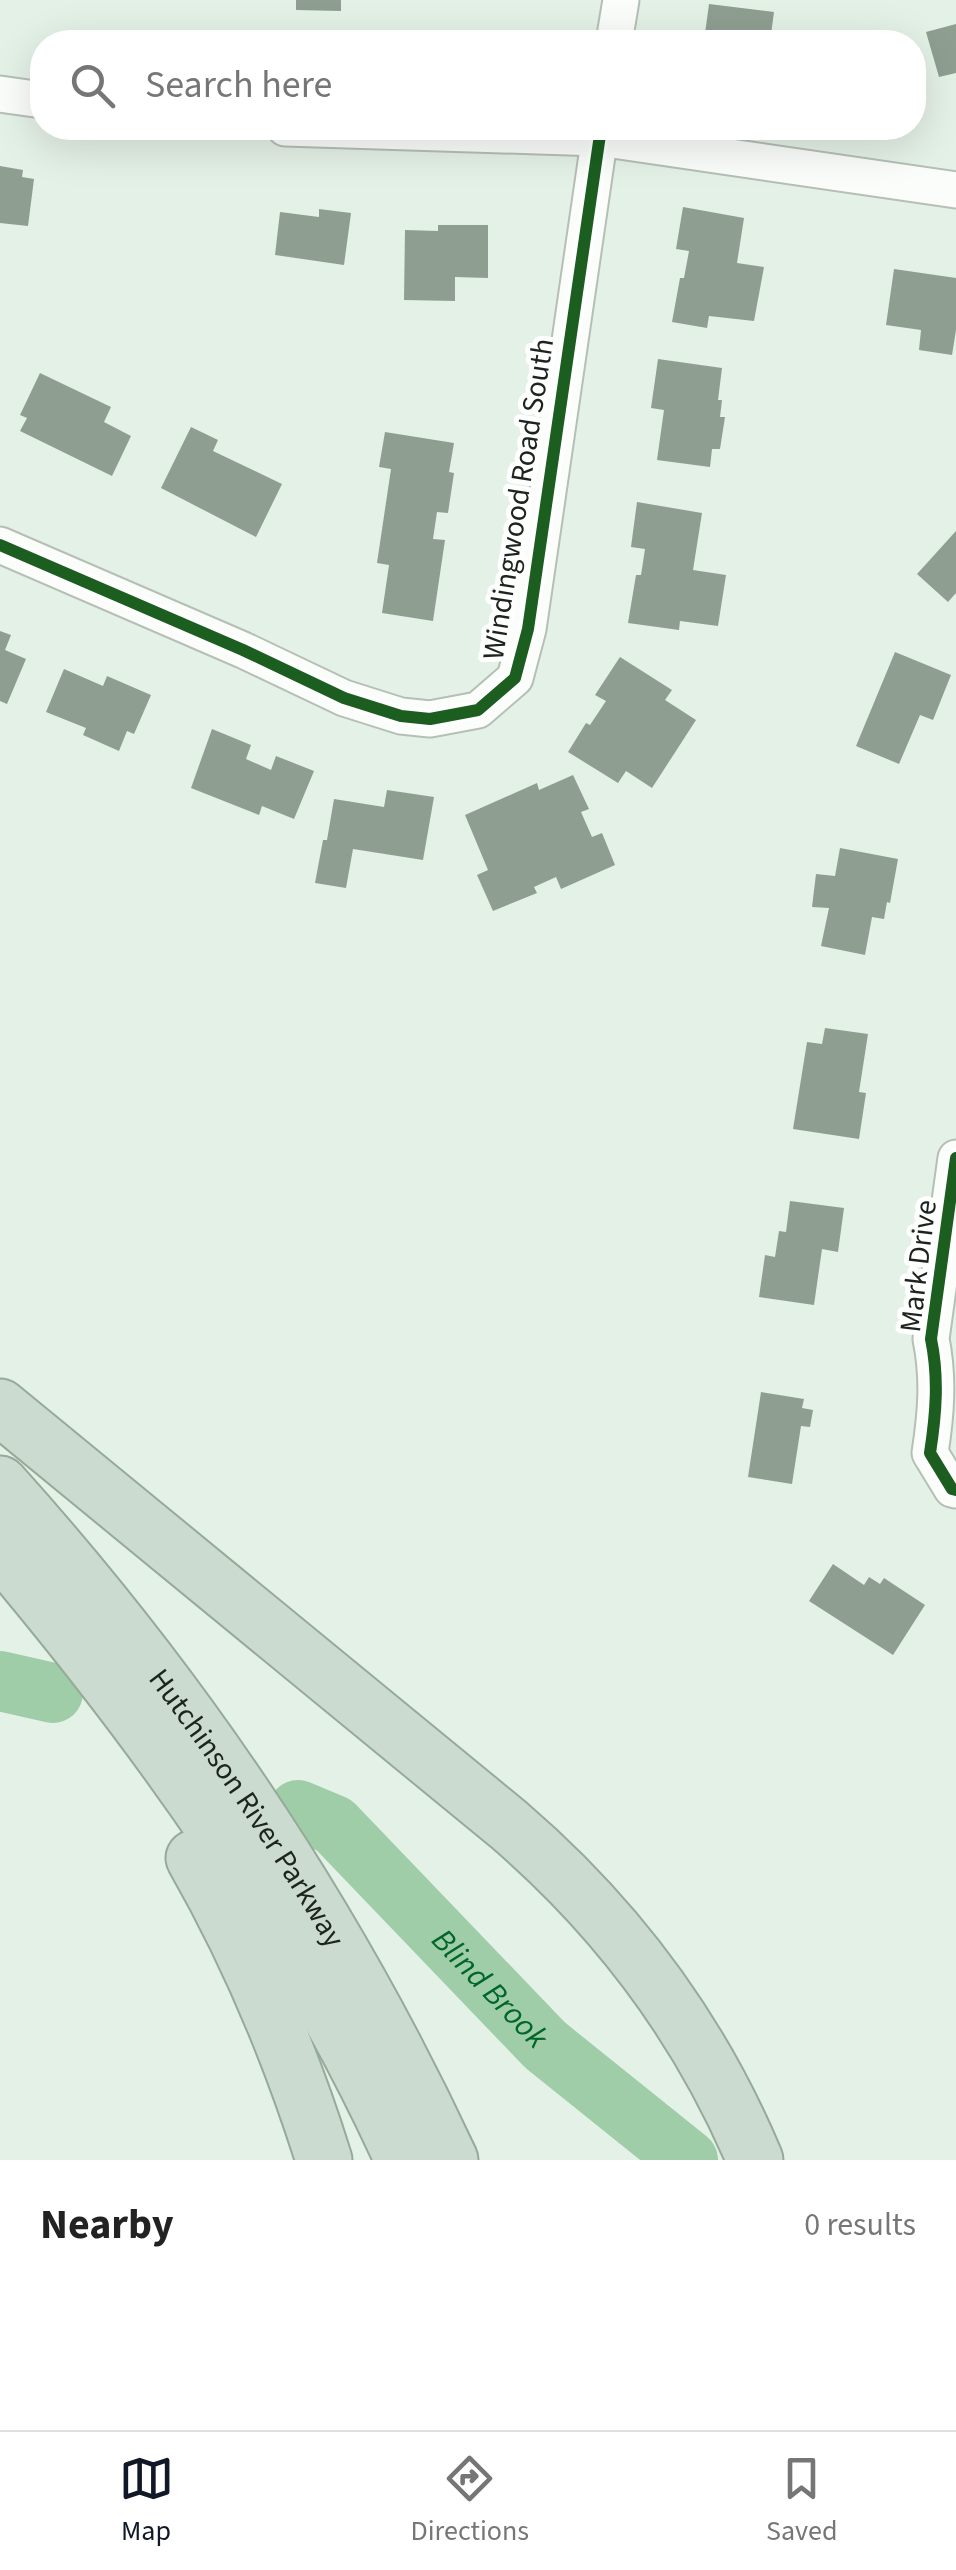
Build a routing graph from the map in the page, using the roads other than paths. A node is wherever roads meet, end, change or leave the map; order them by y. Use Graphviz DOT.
graph roads {
  1 [pos="621,0"];
  2 [pos="616,30"];
  3 [pos="0,94"];
  4 [pos="30,98"];
  5 [pos="599,140"];
  6 [pos="644,140"];
  7 [pos="956,190"];
  8 [pos="0,545"];
  9 [pos="956,1158"];
  10 [pos="946,1372"];
  11 [pos="0,1407"];
  12 [pos="0,1484"];
  13 [pos="956,1490"];
  14 [pos="0,1549"];
  15 [pos="0,1570"];
  16 [pos="324,2160"];
  17 [pos="402,2160"];
  18 [pos="450,2160"];
  19 [pos="755,2160"];
  1 -- 2 [label="street"];
  3 -- 4 [label="street"];
  5 -- 8 [label="street, Windingwood Road South"];
  6 -- 7 [label="street"];
  9 -- 10 [label="street, Mark Drive"];
  10 -- 13 [label="street, Mark Drive"];
  11 -- 19 [label="highway"];
  12 -- 18 [label="highway, Hutchinson River Parkway"];
  14 -- 17 [label="highway, Hutchinson River Parkway"];
  15 -- 16 [label="highway"];
}
